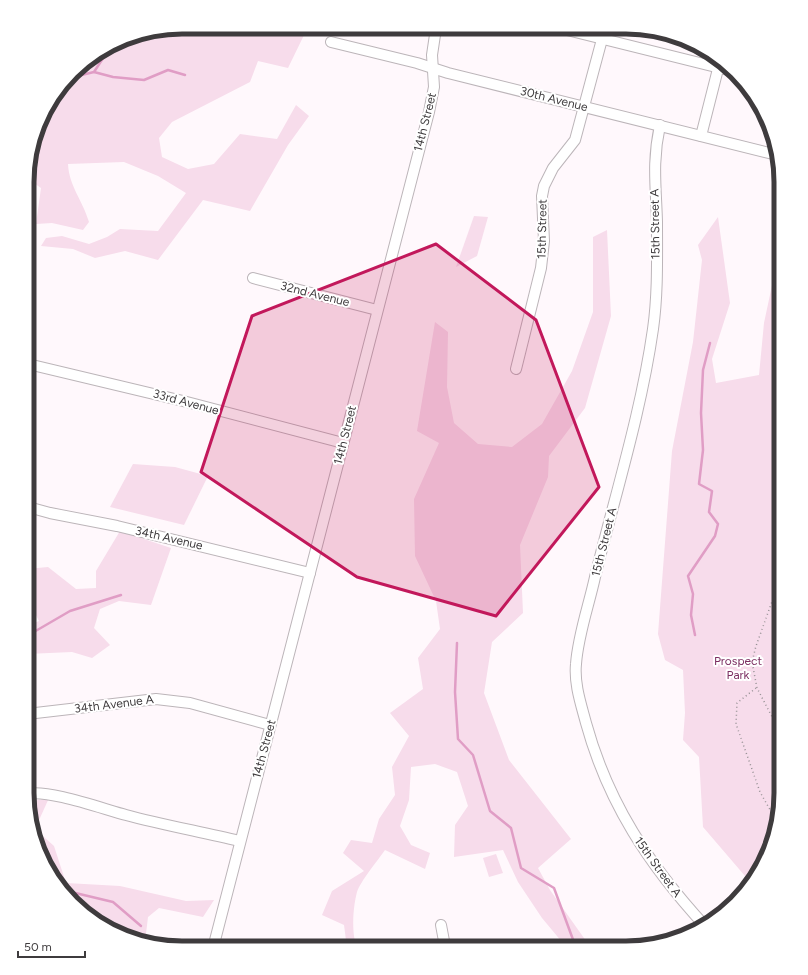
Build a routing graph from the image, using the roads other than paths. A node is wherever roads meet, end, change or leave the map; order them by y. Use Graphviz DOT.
graph roads {
  1 [pos="435,34"];
  2 [pos="583,34"];
  3 [pos="603,34"];
  4 [pos="602,39"];
  5 [pos="331,42"];
  6 [pos="715,64"];
  7 [pos="432,69"];
  8 [pos="721,69"];
  9 [pos="584,107"];
  10 [pos="660,125"];
  11 [pos="701,136"];
  12 [pos="771,153"];
  13 [pos="253,278"];
  14 [pos="377,310"];
  15 [pos="34,365"];
  16 [pos="516,369"];
  17 [pos="343,443"];
  18 [pos="34,509"];
  19 [pos="310,573"];
  20 [pos="34,713"];
  21 [pos="270,725"];
  22 [pos="34,793"];
  23 [pos="240,841"];
  24 [pos="701,921"];
  25 [pos="441,925"];
  26 [pos="214,941"];
  27 [pos="444,941"];
  1 -- 7 [label="street, 14th Street"];
  2 -- 4 [label="street"];
  3 -- 4 [label="street, 15th Street"];
  4 -- 6 [label="street"];
  4 -- 9 [label="street, 15th Street"];
  5 -- 7 [label="street, 30th Avenue"];
  7 -- 9 [label="street, 30th Avenue"];
  7 -- 14 [label="street, 14th Street"];
  8 -- 11 [label="street"];
  9 -- 10 [label="street, 30th Avenue"];
  9 -- 16 [label="street, 15th Street"];
  10 -- 11 [label="street, 30th Avenue"];
  10 -- 24 [label="street, 15th Street A"];
  11 -- 12 [label="street, 30th Avenue"];
  13 -- 14 [label="street, 32nd Avenue"];
  14 -- 17 [label="street, 14th Street"];
  15 -- 17 [label="street, 33rd Avenue"];
  17 -- 19 [label="street, 14th Street"];
  18 -- 19 [label="street, 34th Avenue"];
  19 -- 21 [label="street, 14th Street"];
  20 -- 21 [label="street, 34th Avenue A"];
  21 -- 23 [label="street, 14th Street"];
  22 -- 23 [label="street"];
  23 -- 26 [label="street, 14th Street"];
  25 -- 27 [label="street"];
}
